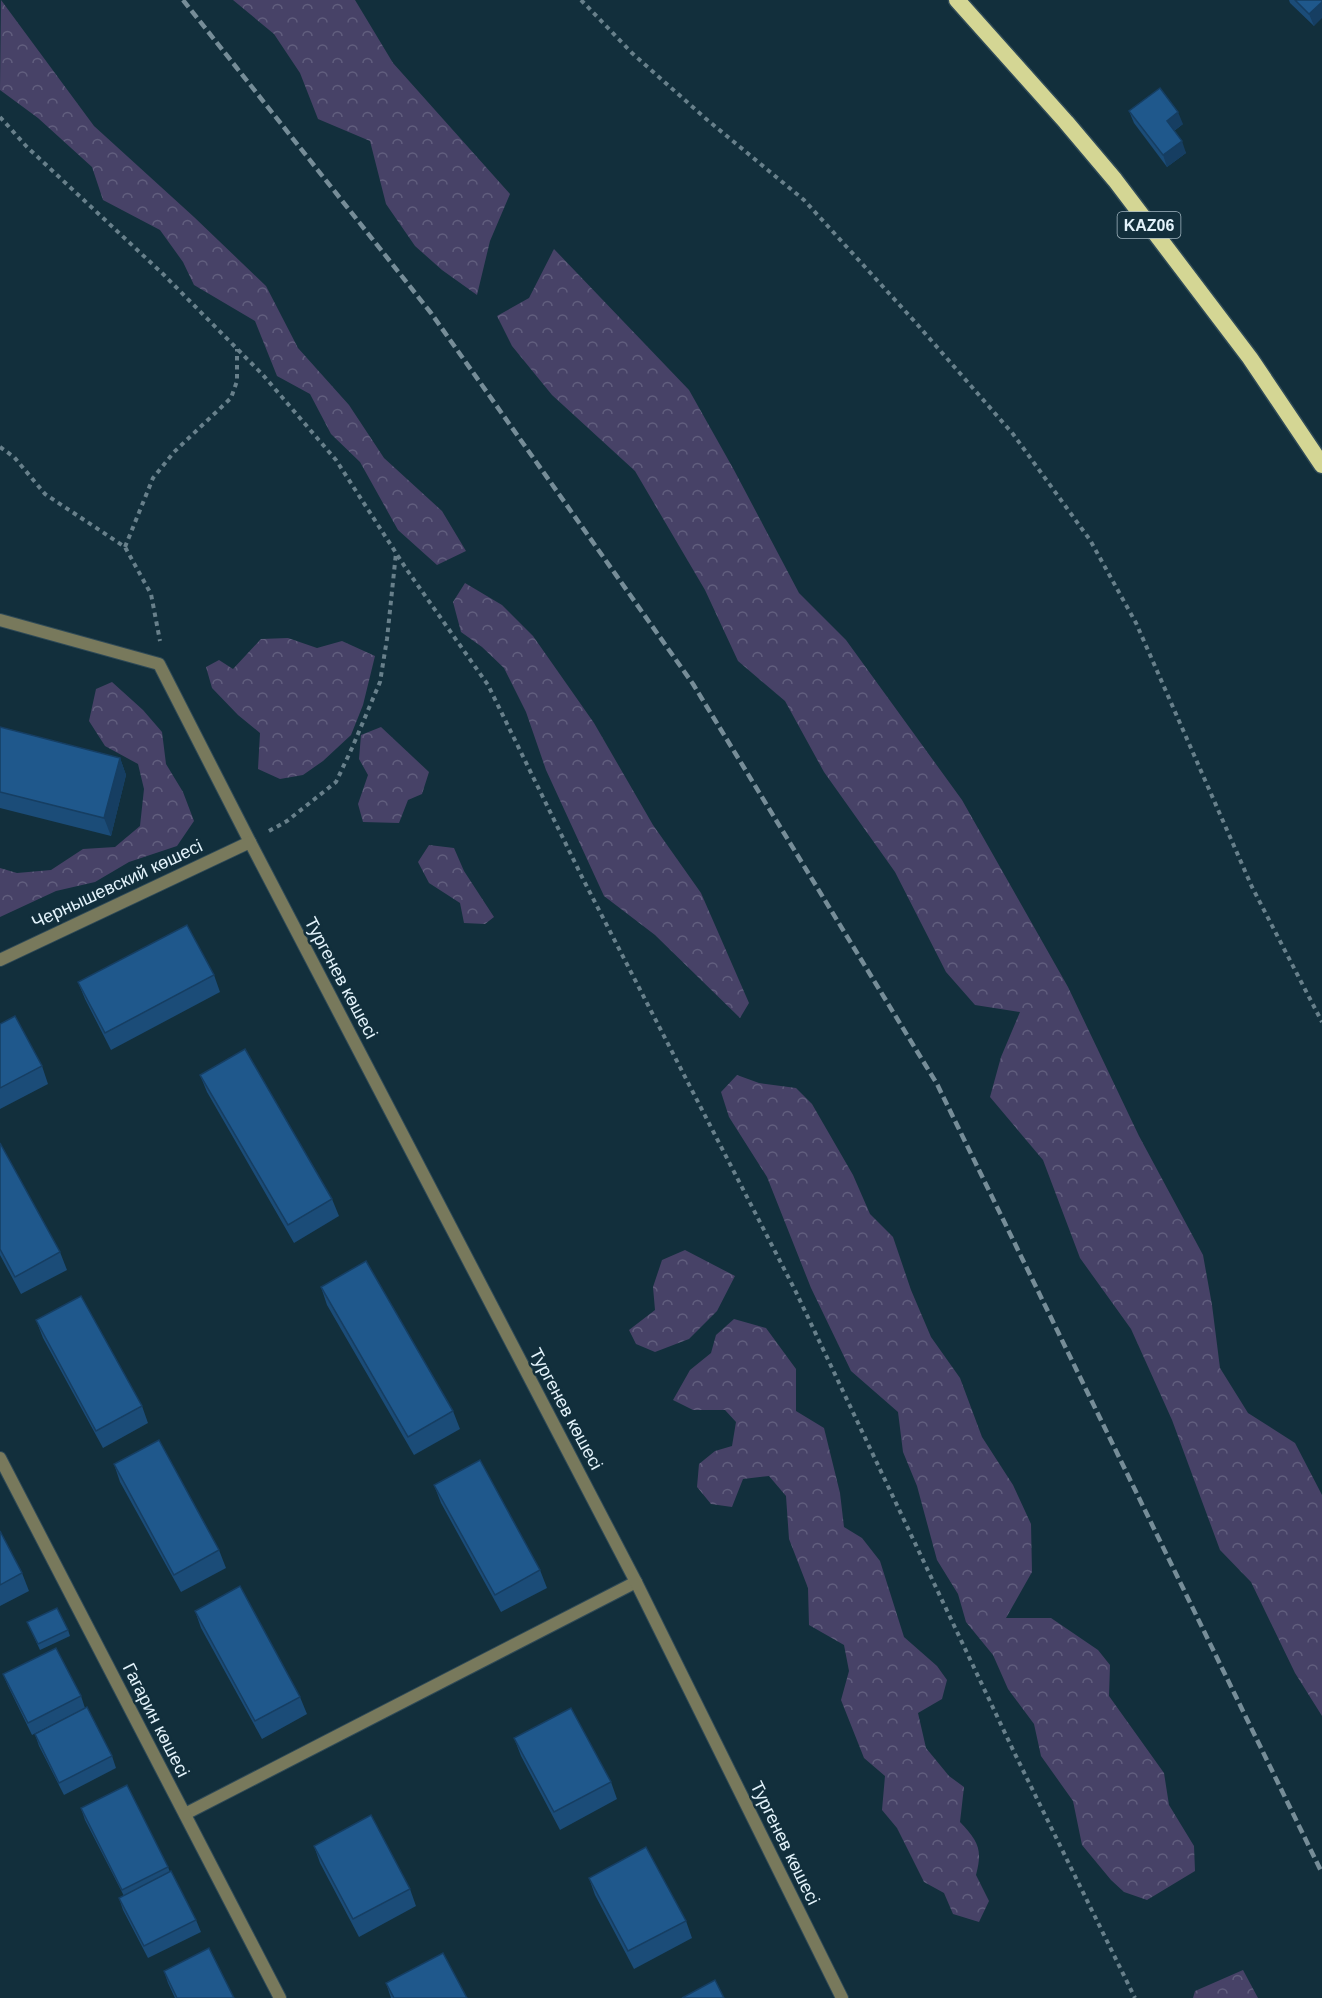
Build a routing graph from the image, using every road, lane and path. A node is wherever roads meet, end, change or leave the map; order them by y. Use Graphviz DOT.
graph roads {
  1 [pos="581,0"];
  2 [pos="957,0"];
  3 [pos="0,117"];
  4 [pos="237,348"];
  5 [pos="0,447"];
  6 [pos="1322,465"];
  7 [pos="125,548"];
  8 [pos="396,552"];
  9 [pos="0,620"];
  10 [pos="159,664"];
  11 [pos="250,842"];
  12 [pos="0,960"];
  13 [pos="1322,1022"];
  14 [pos="0,1458"];
  15 [pos="636,1582"];
  16 [pos="185,1814"];
  17 [pos="280,1998"];
  18 [pos="842,1998"];
  19 [pos="1135,1998"];
  1 -- 13 [label="path"];
  2 -- 6 [label="highway, KАZ06"];
  3 -- 4 [label="path"];
  4 -- 7 [label="path"];
  4 -- 8 [label="path"];
  5 -- 7 [label="path"];
  7 -- 10 [label="path"];
  8 -- 11 [label="path"];
  8 -- 19 [label="path"];
  9 -- 10 [label="street"];
  10 -- 11 [label="street, Тургенев көшесі"];
  11 -- 12 [label="street, Чернышевский көшесі"];
  11 -- 15 [label="street, Тургенев көшесі"];
  14 -- 16 [label="street, Гагарин көшесі"];
  15 -- 16 [label="street"];
  15 -- 18 [label="street, Тургенев көшесі"];
  16 -- 17 [label="street, Гагарин көшесі"];
}
